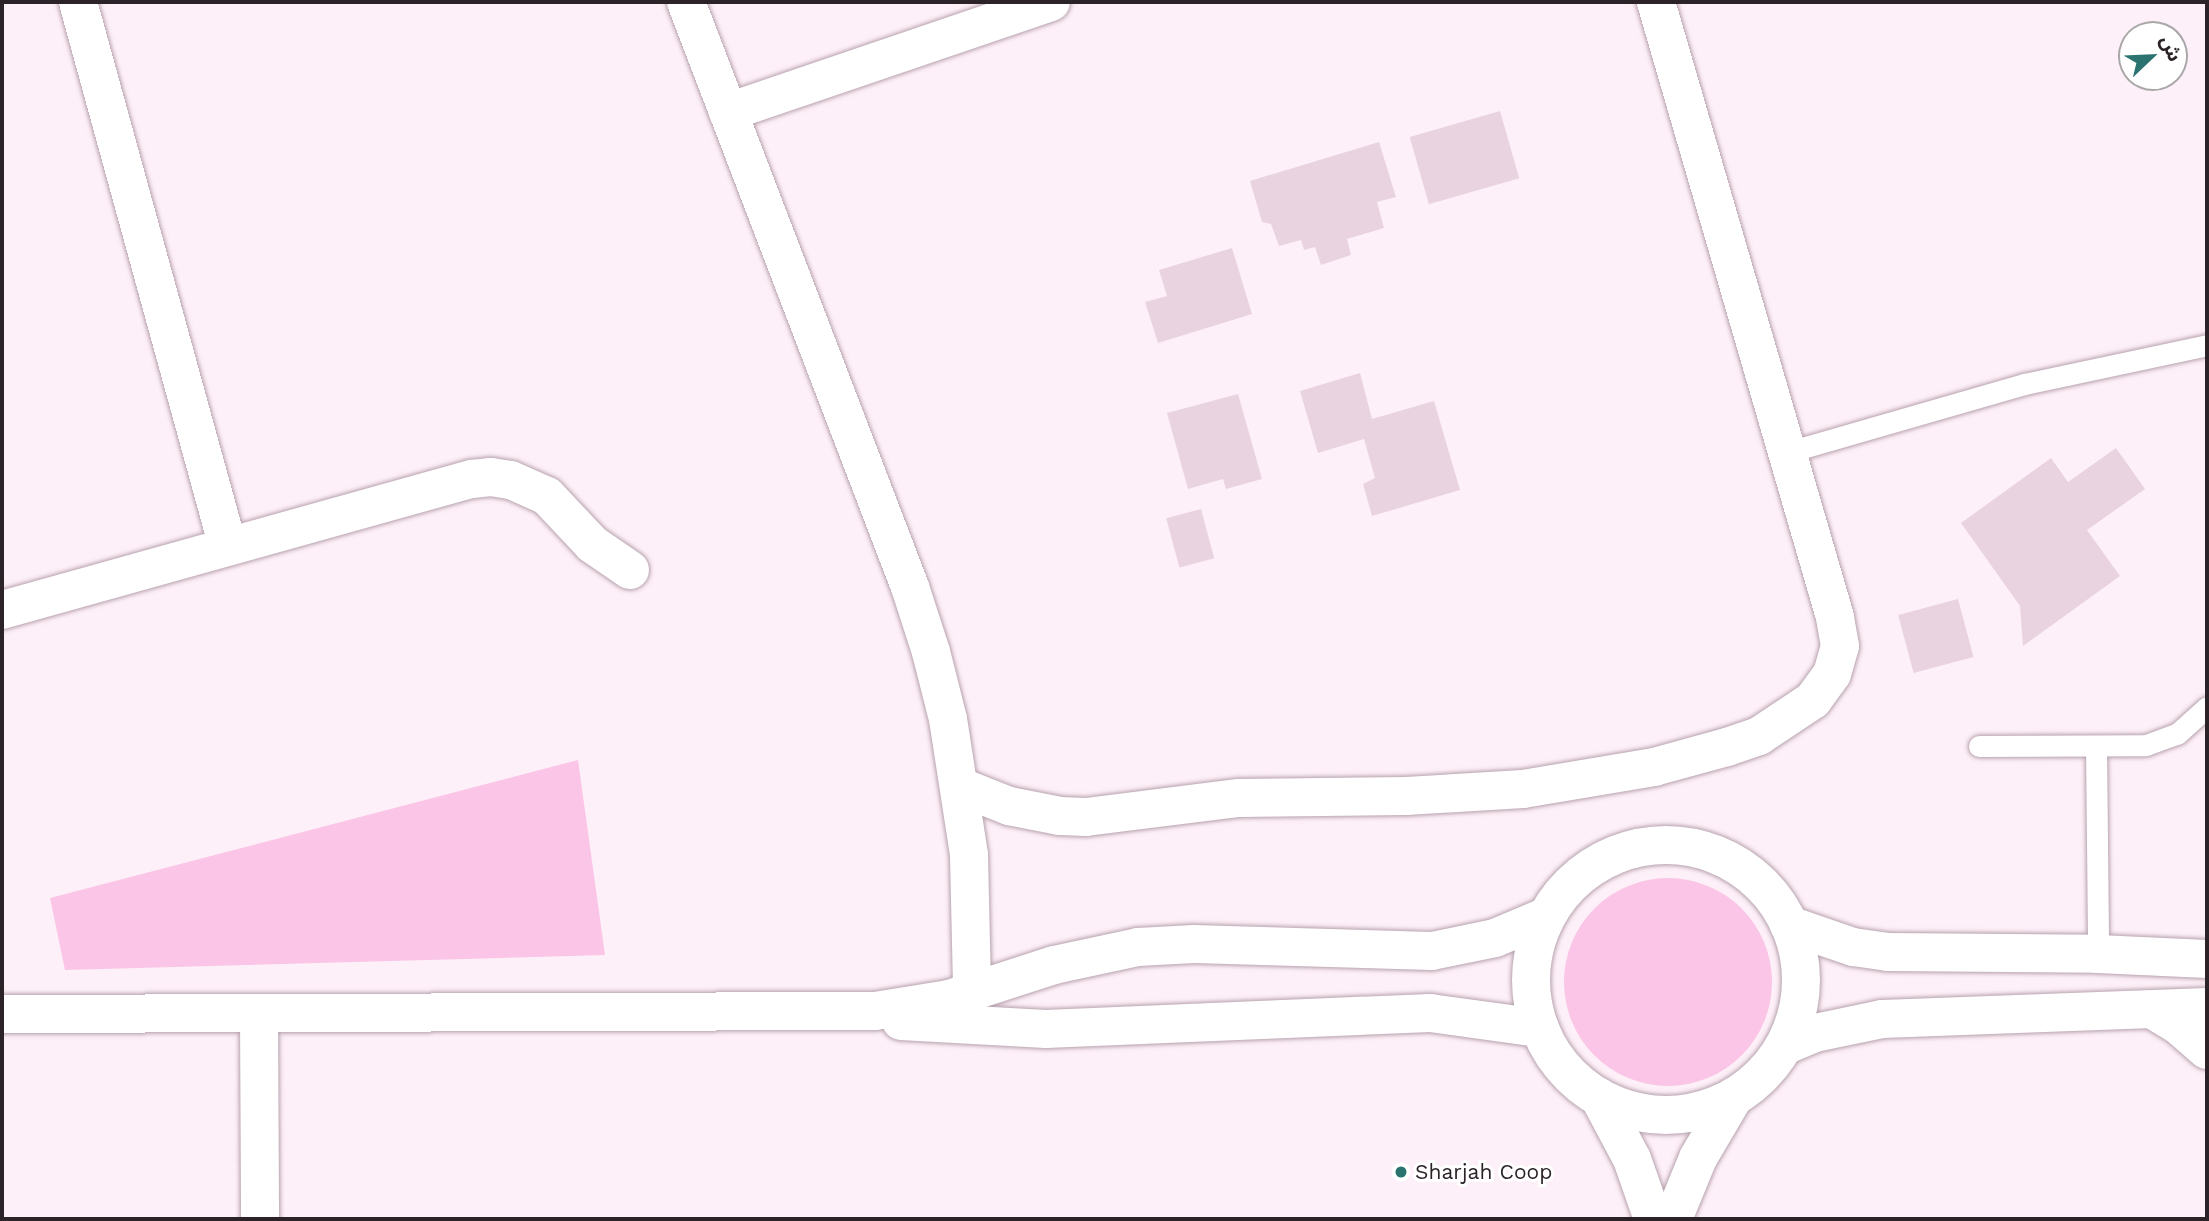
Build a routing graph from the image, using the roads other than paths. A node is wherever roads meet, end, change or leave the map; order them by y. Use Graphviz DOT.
graph roads {
  1 [pos="78,2"];
  2 [pos="686,2"];
  3 [pos="1051,2"];
  4 [pos="1656,2"];
  5 [pos="728,112"];
  6 [pos="2207,345"];
  7 [pos="1785,453"];
  8 [pos="228,547"];
  9 [pos="630,570"];
  10 [pos="2,610"];
  11 [pos="2207,706"];
  12 [pos="1979,746"];
  13 [pos="2096,746"];
  14 [pos="961,786"];
  15 [pos="1547,916"];
  16 [pos="1790,925"];
  17 [pos="2207,943"];
  18 [pos="2098,954"];
  19 [pos="2143,956"];
  20 [pos="2207,960"];
  21 [pos="972,992"];
  22 [pos="2207,1007"];
  23 [pos="2153,1010"];
  24 [pos="836,1013"];
  25 [pos="2,1014"];
  26 [pos="259,1014"];
  27 [pos="1540,1028"];
  28 [pos="1784,1046"];
  29 [pos="2207,1050"];
  30 [pos="1599,1097"];
  31 [pos="1734,1097"];
  32 [pos="260,1219"];
  33 [pos="1653,1219"];
  34 [pos="1673,1219"];
  1 -- 8 [label="street"];
  2 -- 5 [label="street"];
  3 -- 5 [label="street"];
  4 -- 7 [label="street"];
  5 -- 14 [label="street"];
  6 -- 7 [label="lane"];
  7 -- 14 [label="street"];
  8 -- 9 [label="street"];
  8 -- 10 [label="street"];
  11 -- 13 [label="lane"];
  12 -- 13 [label="lane"];
  13 -- 18 [label="lane"];
  14 -- 21 [label="street"];
  15 -- 16 [label="street"];
  15 -- 21 [label="street"];
  15 -- 27 [label="street"];
  16 -- 18 [label="street"];
  16 -- 28 [label="street"];
  17 -- 19 [label="street"];
  18 -- 19 [label="street"];
  19 -- 20 [label="street"];
  21 -- 24 [label="street"];
  22 -- 23 [label="street"];
  23 -- 28 [label="street"];
  23 -- 29 [label="street"];
  24 -- 26 [label="street"];
  24 -- 27 [label="street"];
  25 -- 26 [label="street"];
  26 -- 32 [label="street"];
  27 -- 30 [label="street"];
  28 -- 31 [label="street"];
  30 -- 31 [label="street"];
  30 -- 33 [label="street"];
  31 -- 34 [label="street"];
}
